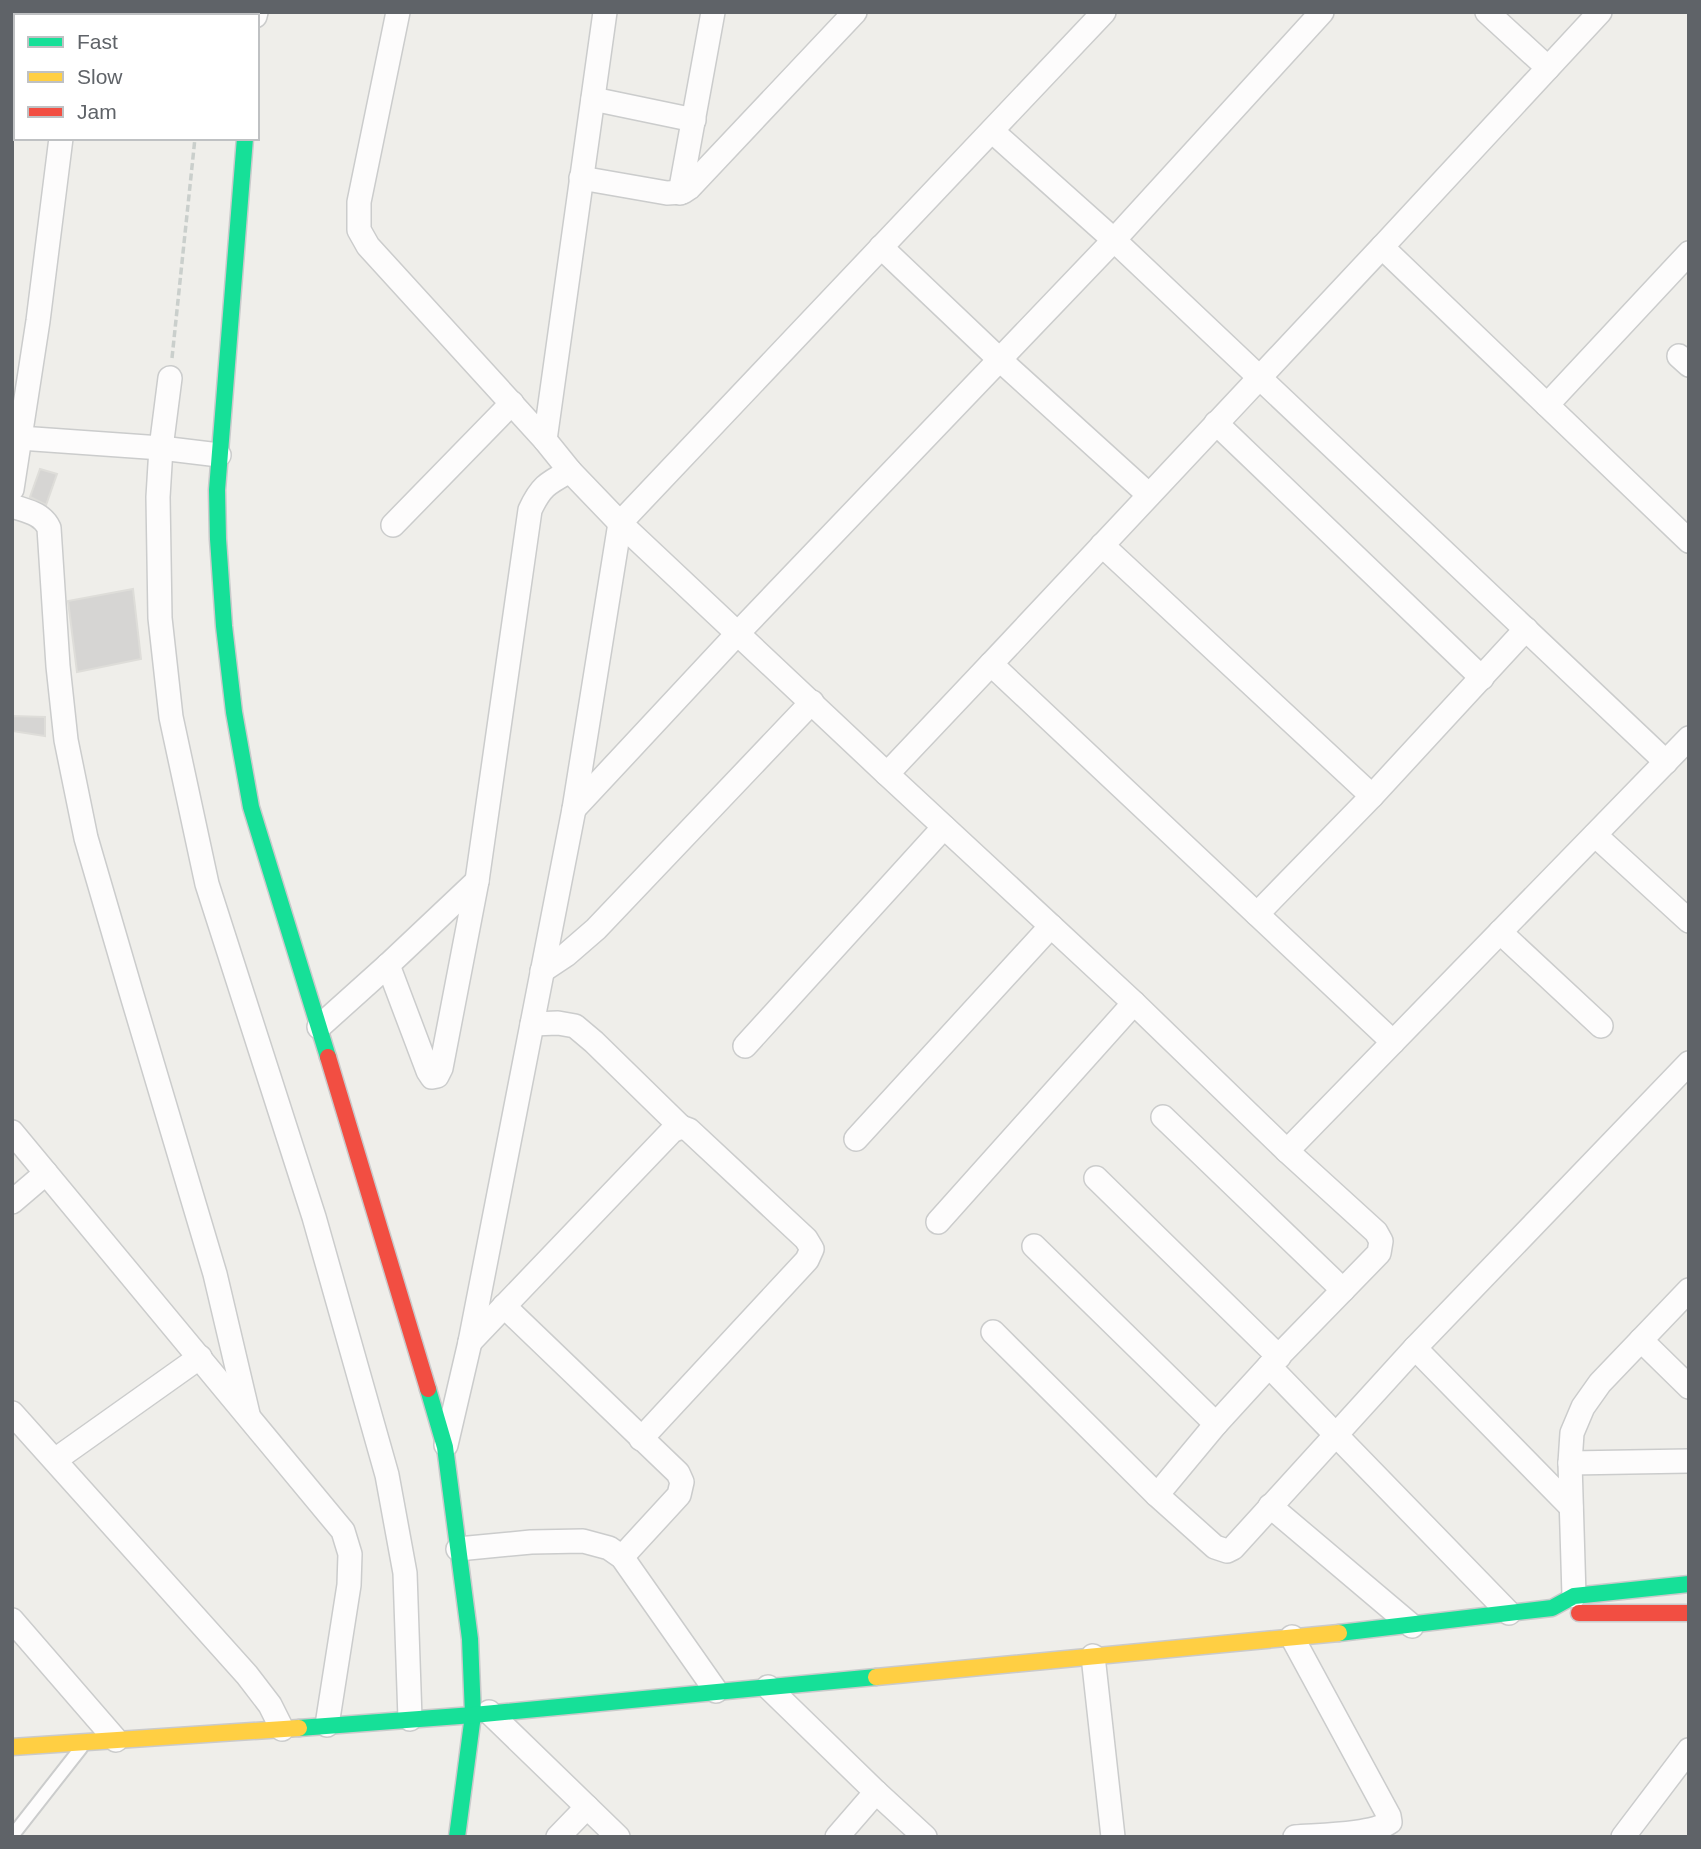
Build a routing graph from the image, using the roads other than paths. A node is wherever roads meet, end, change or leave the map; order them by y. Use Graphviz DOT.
graph roads {
  1 [pos="398,12"];
  2 [pos="605,12"];
  3 [pos="713,12"];
  4 [pos="855,12"];
  5 [pos="1104,12"];
  6 [pos="1322,12"];
  7 [pos="1487,12"];
  8 [pos="1600,12"];
  9 [pos="837,23"];
  10 [pos="1548,68"];
  11 [pos="593,99"];
  12 [pos="694,120"];
  13 [pos="992,131"];
  14 [pos="61,140"];
  15 [pos="245,140"];
  16 [pos="582,178"];
  17 [pos="680,193"];
  18 [pos="1114,240"];
  19 [pos="881,247"];
  20 [pos="1382,247"];
  21 [pos="1689,253"];
  22 [pos="999,359"];
  23 [pos="1259,377"];
  24 [pos="170,378"];
  25 [pos="512,403"];
  26 [pos="1547,405"];
  27 [pos="1216,423"];
  28 [pos="20,438"];
  29 [pos="545,440"];
  30 [pos="161,448"];
  31 [pos="201,452"];
  32 [pos="570,471"];
  33 [pos="12,489"];
  34 [pos="1149,495"];
  35 [pos="12,506"];
  36 [pos="620,523"];
  37 [pos="393,525"];
  38 [pos="1684,528"];
  39 [pos="1102,545"];
  40 [pos="1526,629"];
  41 [pos="738,634"];
  42 [pos="991,664"];
  43 [pos="1482,678"];
  44 [pos="812,702"];
  45 [pos="1688,740"];
  46 [pos="1666,762"];
  47 [pos="887,774"];
  48 [pos="1372,796"];
  49 [pos="574,809"];
  50 [pos="944,827"];
  51 [pos="1595,835"];
  52 [pos="477,881"];
  53 [pos="1257,914"];
  54 [pos="1689,921"];
  55 [pos="1051,926"];
  56 [pos="1500,932"];
  57 [pos="388,965"];
  58 [pos="542,971"];
  59 [pos="1134,1003"];
  60 [pos="532,1024"];
  61 [pos="1601,1026"];
  62 [pos="319,1027"];
  63 [pos="1393,1042"];
  64 [pos="746,1046"];
  65 [pos="1689,1063"];
  66 [pos="1163,1117"];
  67 [pos="681,1127"];
  68 [pos="12,1132"];
  69 [pos="856,1139"];
  70 [pos="1287,1151"];
  71 [pos="46,1173"];
  72 [pos="1096,1178"];
  73 [pos="12,1202"];
  74 [pos="938,1222"];
  75 [pos="1034,1246"];
  76 [pos="1343,1290"];
  77 [pos="1689,1290"];
  78 [pos="504,1306"];
  79 [pos="993,1332"];
  80 [pos="1641,1340"];
  81 [pos="470,1342"];
  82 [pos="1415,1348"];
  83 [pos="200,1357"];
  84 [pos="1274,1361"];
  85 [pos="1689,1387"];
  86 [pos="12,1413"];
  87 [pos="248,1414"];
  88 [pos="1216,1424"];
  89 [pos="1335,1434"];
  90 [pos="641,1438"];
  91 [pos="446,1447"];
  92 [pos="55,1460"];
  93 [pos="1689,1461"];
  94 [pos="1570,1463"];
  95 [pos="1157,1495"];
  96 [pos="1270,1506"];
  97 [pos="1570,1507"];
  98 [pos="458,1549"];
  99 [pos="622,1557"];
  100 [pos="1689,1584"];
  101 [pos="1573,1596"];
  102 [pos="1552,1608"];
  103 [pos="1510,1613"];
  104 [pos="1689,1613"];
  105 [pos="12,1620"];
  106 [pos="1412,1626"];
  107 [pos="1292,1637"];
  108 [pos="1093,1656"];
  109 [pos="768,1687"];
  110 [pos="716,1691"];
  111 [pos="481,1714"];
  112 [pos="417,1718"];
  113 [pos="327,1725"];
  114 [pos="282,1729"];
  115 [pos="116,1740"];
  116 [pos="85,1742"];
  117 [pos="12,1747"];
  118 [pos="1689,1750"];
  119 [pos="876,1792"];
  120 [pos="587,1807"];
  121 [pos="1351,1834"];
  122 [pos="12,1836"];
  123 [pos="457,1837"];
  124 [pos="558,1837"];
  125 [pos="618,1837"];
  126 [pos="837,1837"];
  127 [pos="925,1837"];
  128 [pos="1113,1837"];
  129 [pos="1295,1837"];
  130 [pos="1623,1837"];
  1 -- 25 [label="street"];
  2 -- 11 [label="street"];
  3 -- 12 [label="street"];
  4 -- 9 [label="street"];
  5 -- 13 [label="street"];
  6 -- 18 [label="street"];
  7 -- 10 [label="street"];
  8 -- 10 [label="street"];
  9 -- 17 [label="street"];
  10 -- 20 [label="street"];
  11 -- 12 [label="street"];
  11 -- 16 [label="street"];
  12 -- 17 [label="street"];
  13 -- 18 [label="street"];
  13 -- 19 [label="street"];
  14 -- 28 [label="street"];
  15 -- 31 [label="street"];
  16 -- 17 [label="street"];
  16 -- 29 [label="street"];
  18 -- 22 [label="street"];
  18 -- 23 [label="street"];
  19 -- 22 [label="street"];
  19 -- 36 [label="street"];
  20 -- 23 [label="street"];
  20 -- 26 [label="street"];
  21 -- 26 [label="street"];
  22 -- 34 [label="street"];
  22 -- 41 [label="street"];
  23 -- 27 [label="street"];
  23 -- 40 [label="street"];
  24 -- 30 [label="street"];
  25 -- 29 [label="street"];
  25 -- 37 [label="street"];
  26 -- 38 [label="street"];
  27 -- 34 [label="street"];
  27 -- 43 [label="street"];
  28 -- 30 [label="street"];
  28 -- 33 [label="street"];
  29 -- 32 [label="street"];
  30 -- 31 [label="street"];
  30 -- 112 [label="street"];
  31 -- 62 [label="street"];
  32 -- 36 [label="street"];
  32 -- 52 [label="street"];
  34 -- 39 [label="street"];
  35 -- 87 [label="street"];
  36 -- 41 [label="street"];
  36 -- 49 [label="street"];
  39 -- 42 [label="street"];
  39 -- 48 [label="street"];
  40 -- 43 [label="street"];
  40 -- 46 [label="street"];
  41 -- 44 [label="street"];
  41 -- 49 [label="street"];
  42 -- 47 [label="street"];
  42 -- 53 [label="street"];
  43 -- 48 [label="street"];
  44 -- 47 [label="street"];
  44 -- 58 [label="street"];
  45 -- 46 [label="street"];
  46 -- 51 [label="street"];
  47 -- 50 [label="street"];
  48 -- 53 [label="street"];
  49 -- 58 [label="street"];
  50 -- 55 [label="street"];
  50 -- 64 [label="street"];
  51 -- 54 [label="street"];
  51 -- 56 [label="street"];
  52 -- 57 [label="street"];
  52 -- 57 [label="street"];
  53 -- 63 [label="street"];
  55 -- 59 [label="street"];
  55 -- 69 [label="street"];
  56 -- 61 [label="street"];
  56 -- 63 [label="street"];
  57 -- 62 [label="street"];
  58 -- 60 [label="street"];
  59 -- 70 [label="street"];
  59 -- 74 [label="street"];
  60 -- 67 [label="street"];
  60 -- 81 [label="street"];
  62 -- 91 [label="street"];
  63 -- 70 [label="street"];
  65 -- 82 [label="street"];
  66 -- 76 [label="street"];
  67 -- 78 [label="street"];
  67 -- 90 [label="street"];
  68 -- 71 [label="street"];
  70 -- 76 [label="street"];
  71 -- 73 [label="street"];
  71 -- 83 [label="street"];
  72 -- 84 [label="street"];
  75 -- 88 [label="street"];
  76 -- 84 [label="street"];
  77 -- 80 [label="street"];
  78 -- 81 [label="street"];
  78 -- 90 [label="street"];
  79 -- 95 [label="street"];
  80 -- 85 [label="street"];
  80 -- 94 [label="street"];
  81 -- 91 [label="street"];
  82 -- 89 [label="street"];
  82 -- 97 [label="street"];
  83 -- 87 [label="street"];
  83 -- 92 [label="street"];
  84 -- 88 [label="street"];
  84 -- 89 [label="street"];
  86 -- 92 [label="street"];
  87 -- 113 [label="street"];
  88 -- 95 [label="street"];
  89 -- 96 [label="street"];
  89 -- 103 [label="street"];
  90 -- 99 [label="street"];
  91 -- 98 [label="street"];
  92 -- 114 [label="street"];
  93 -- 94 [label="street"];
  94 -- 97 [label="street"];
  95 -- 96 [label="street"];
  96 -- 106 [label="street"];
  97 -- 101 [label="street"];
  98 -- 99 [label="street"];
  98 -- 111 [label="street"];
  99 -- 110 [label="street"];
  100 -- 101 [label="street"];
  101 -- 102 [label="street"];
  102 -- 103 [label="street"];
  102 -- 104 [label="street"];
  103 -- 106 [label="street"];
  105 -- 115 [label="street"];
  106 -- 107 [label="street"];
  107 -- 108 [label="street"];
  107 -- 121 [label="street"];
  108 -- 109 [label="street"];
  108 -- 128 [label="street"];
  109 -- 110 [label="street"];
  109 -- 119 [label="street"];
  110 -- 111 [label="street"];
  111 -- 112 [label="street"];
  111 -- 120 [label="street"];
  111 -- 123 [label="street"];
  112 -- 113 [label="street"];
  113 -- 114 [label="street"];
  114 -- 115 [label="street"];
  115 -- 116 [label="street"];
  116 -- 117 [label="street"];
  116 -- 122 [label="lane"];
  118 -- 130 [label="street"];
  119 -- 126 [label="street"];
  119 -- 127 [label="street"];
  120 -- 124 [label="street"];
  120 -- 125 [label="street"];
  121 -- 129 [label="street"];
}
